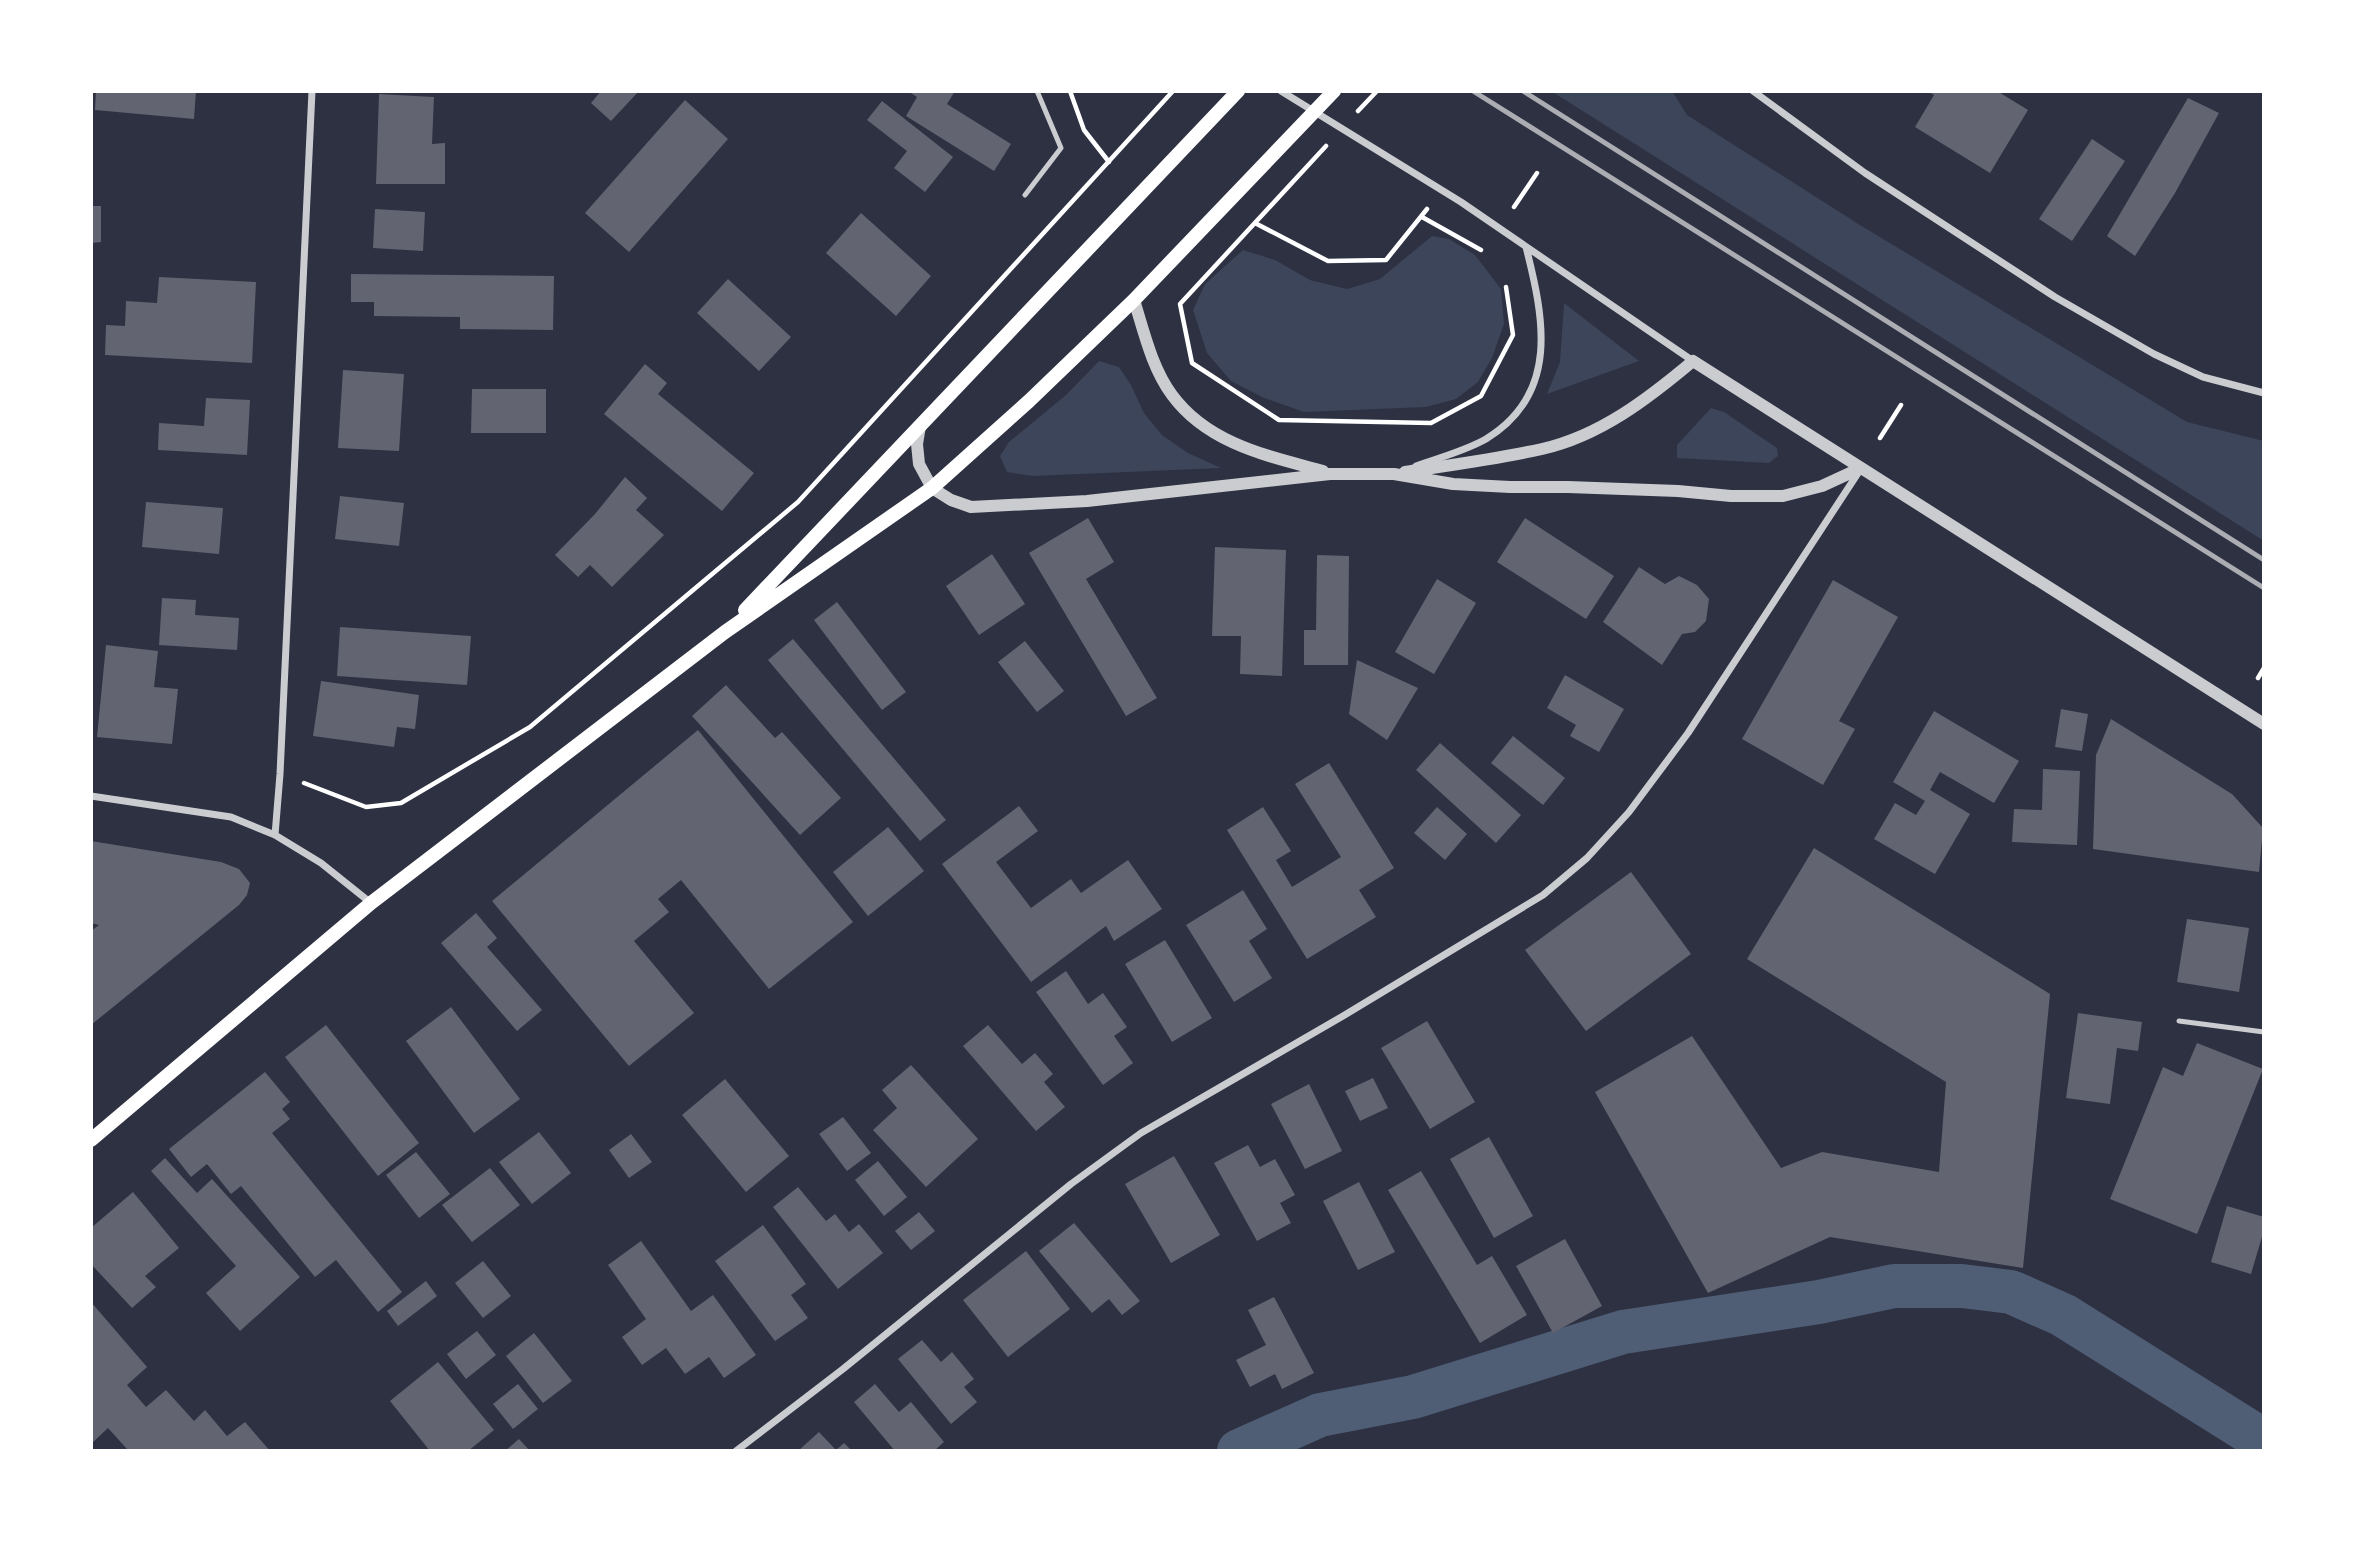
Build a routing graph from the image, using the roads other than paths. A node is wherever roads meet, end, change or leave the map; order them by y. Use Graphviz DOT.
graph roads {
  1 [pos="312,91"];
  2 [pos="1037,91"];
  3 [pos="1238,91"];
  4 [pos="1281,91"];
  5 [pos="1334,91"];
  6 [pos="1752,91"];
  7 [pos="1025,195"];
  8 [pos="1526,247"];
  9 [pos="1134,300"];
  10 [pos="1693,361"];
  11 [pos="2264,393"];
  12 [pos="920,426"];
  13 [pos="1861,468"];
  14 [pos="1330,474"];
  15 [pos="1394,474"];
  16 [pos="932,488"];
  17 [pos="725,632"];
  18 [pos="2264,724"];
  19 [pos="91,796"];
  20 [pos="275,835"];
  21 [pos="371,903"];
  22 [pos="2179,1021"];
  23 [pos="2264,1032"];
  24 [pos="91,1140"];
  25 [pos="736,1451"];
  1 -- 20 [label="street"];
  2 -- 7 [label="lane"];
  3 -- 12 [label="main road"];
  4 -- 8 [label="street"];
  5 -- 9 [label="main road"];
  6 -- 11 [label="street"];
  8 -- 10 [label="street"];
  8 -- 15 [label="street"];
  9 -- 14 [label="street"];
  9 -- 16 [label="main road"];
  10 -- 13 [label="street"];
  10 -- 15 [label="street"];
  12 -- 16 [label="street"];
  12 -- 17 [label="main road"];
  13 -- 15 [label="street"];
  13 -- 18 [label="street"];
  13 -- 25 [label="street"];
  14 -- 15 [label="street"];
  14 -- 16 [label="street"];
  16 -- 17 [label="main road"];
  17 -- 21 [label="main road"];
  19 -- 20 [label="street"];
  20 -- 21 [label="street"];
  21 -- 24 [label="main road"];
  22 -- 23 [label="lane"];
}
